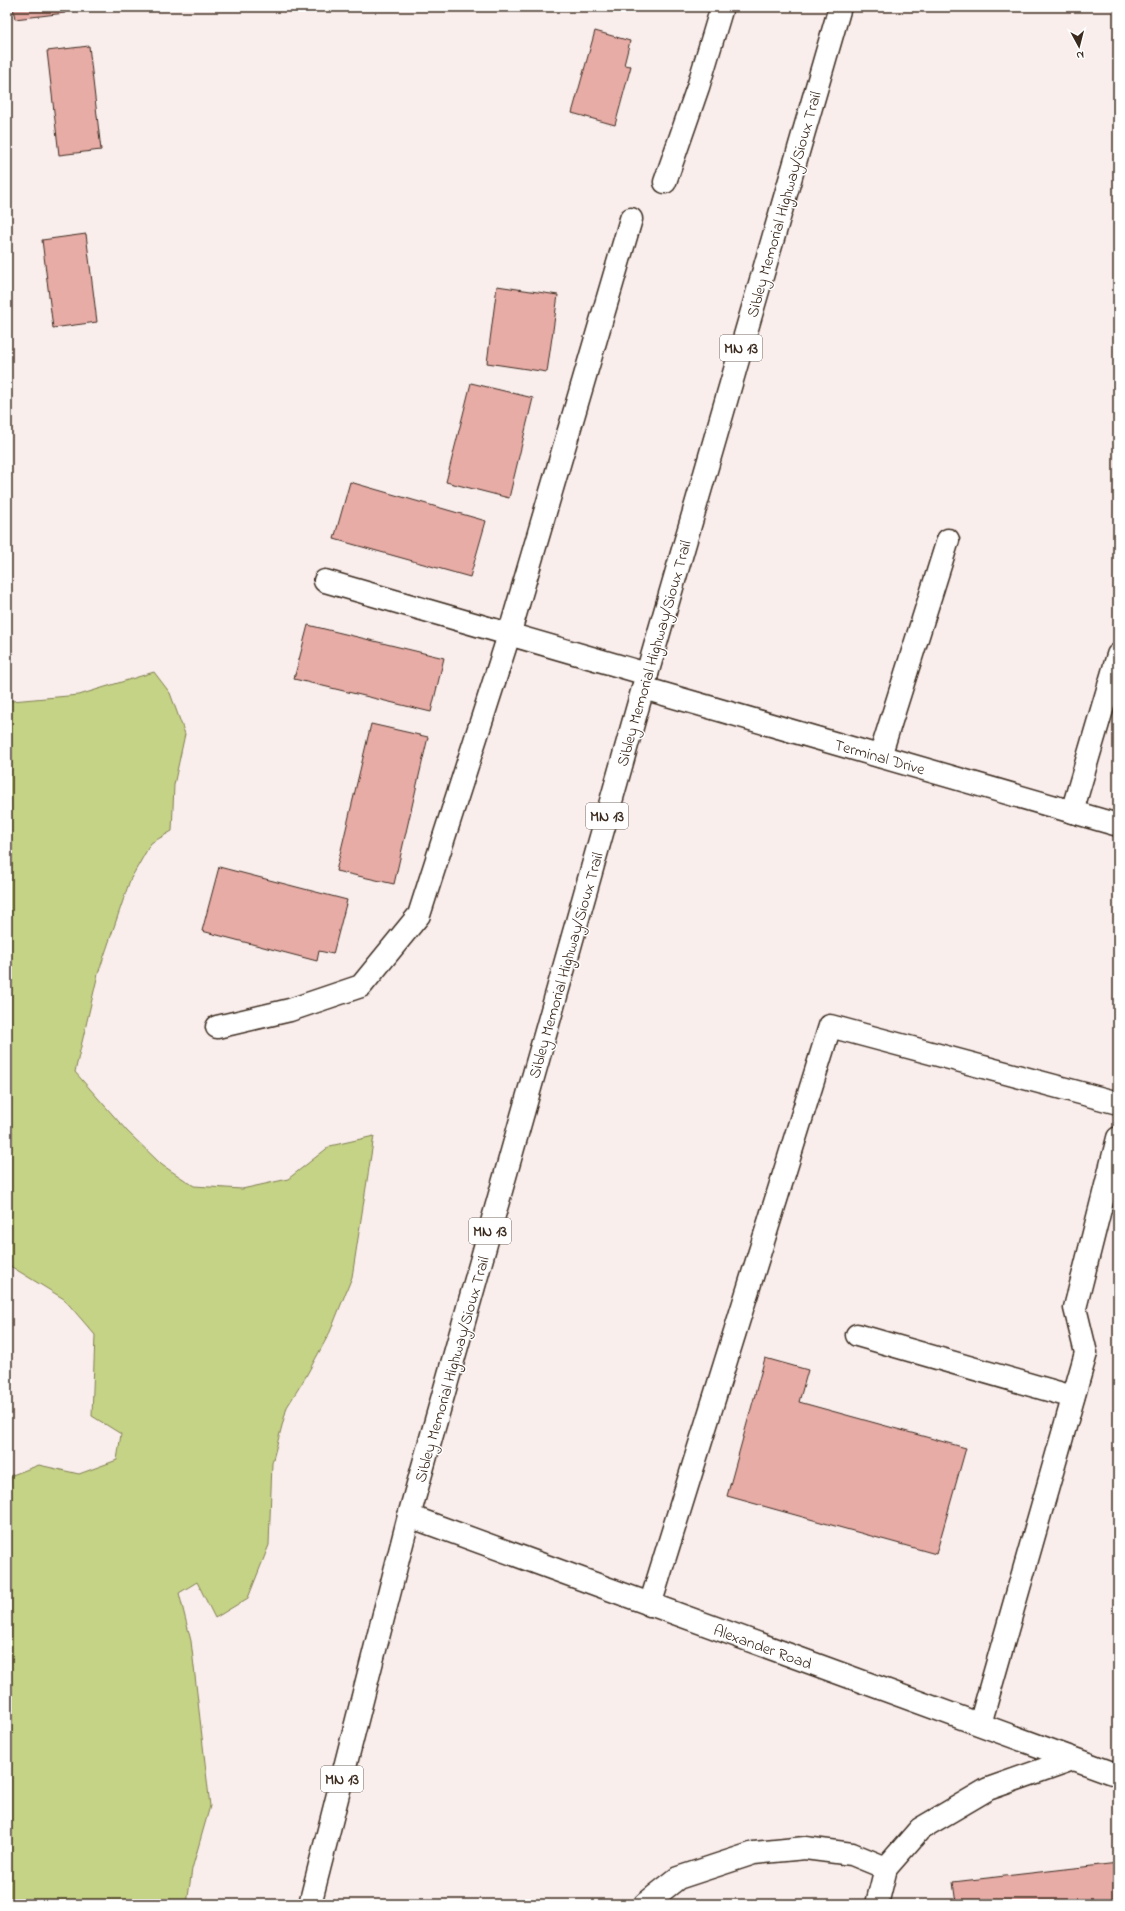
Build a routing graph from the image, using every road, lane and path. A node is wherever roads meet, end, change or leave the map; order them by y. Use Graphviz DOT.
graph roads {
  1 [pos="722,7"];
  2 [pos="840,7"];
  3 [pos="665,182"];
  4 [pos="631,219"];
  5 [pos="948,540"];
  6 [pos="325,581"];
  7 [pos="509,635"];
  8 [pos="1118,655"];
  9 [pos="645,681"];
  10 [pos="880,756"];
  11 [pos="1072,812"];
  12 [pos="1118,825"];
  13 [pos="218,1026"];
  14 [pos="1118,1103"];
  15 [pos="1118,1138"];
  16 [pos="857,1335"];
  17 [pos="1073,1397"];
  18 [pos="409,1516"];
  19 [pos="650,1605"];
  20 [pos="980,1724"];
  21 [pos="1073,1759"];
  22 [pos="1118,1775"];
  23 [pos="886,1868"];
  24 [pos="310,1904"];
  25 [pos="645,1904"];
  26 [pos="878,1904"];
  1 -- 3 [label="main road"];
  2 -- 9 [label="main road, Sibley Memorial Highway/Sioux Trail / MN 13"];
  4 -- 7 [label="main road"];
  5 -- 10 [label="main road"];
  6 -- 7 [label="main road, Terminal Drive"];
  7 -- 9 [label="main road, Terminal Drive"];
  7 -- 13 [label="main road"];
  8 -- 11 [label="main road"];
  9 -- 10 [label="main road, Terminal Drive"];
  9 -- 18 [label="main road, Sibley Memorial Highway/Sioux Trail / MN 13"];
  10 -- 11 [label="main road, Terminal Drive"];
  11 -- 12 [label="main road, Terminal Drive"];
  14 -- 19 [label="main road"];
  15 -- 17 [label="main road"];
  16 -- 17 [label="main road"];
  17 -- 20 [label="main road"];
  18 -- 19 [label="main road, Alexander Road"];
  18 -- 24 [label="main road, Sibley Memorial Highway/Sioux Trail / MN 13"];
  19 -- 20 [label="main road, Alexander Road"];
  20 -- 21 [label="main road, Alexander Road"];
  21 -- 22 [label="main road, Alexander Road"];
  21 -- 23 [label="main road"];
  23 -- 25 [label="main road"];
  23 -- 26 [label="main road"];
}
